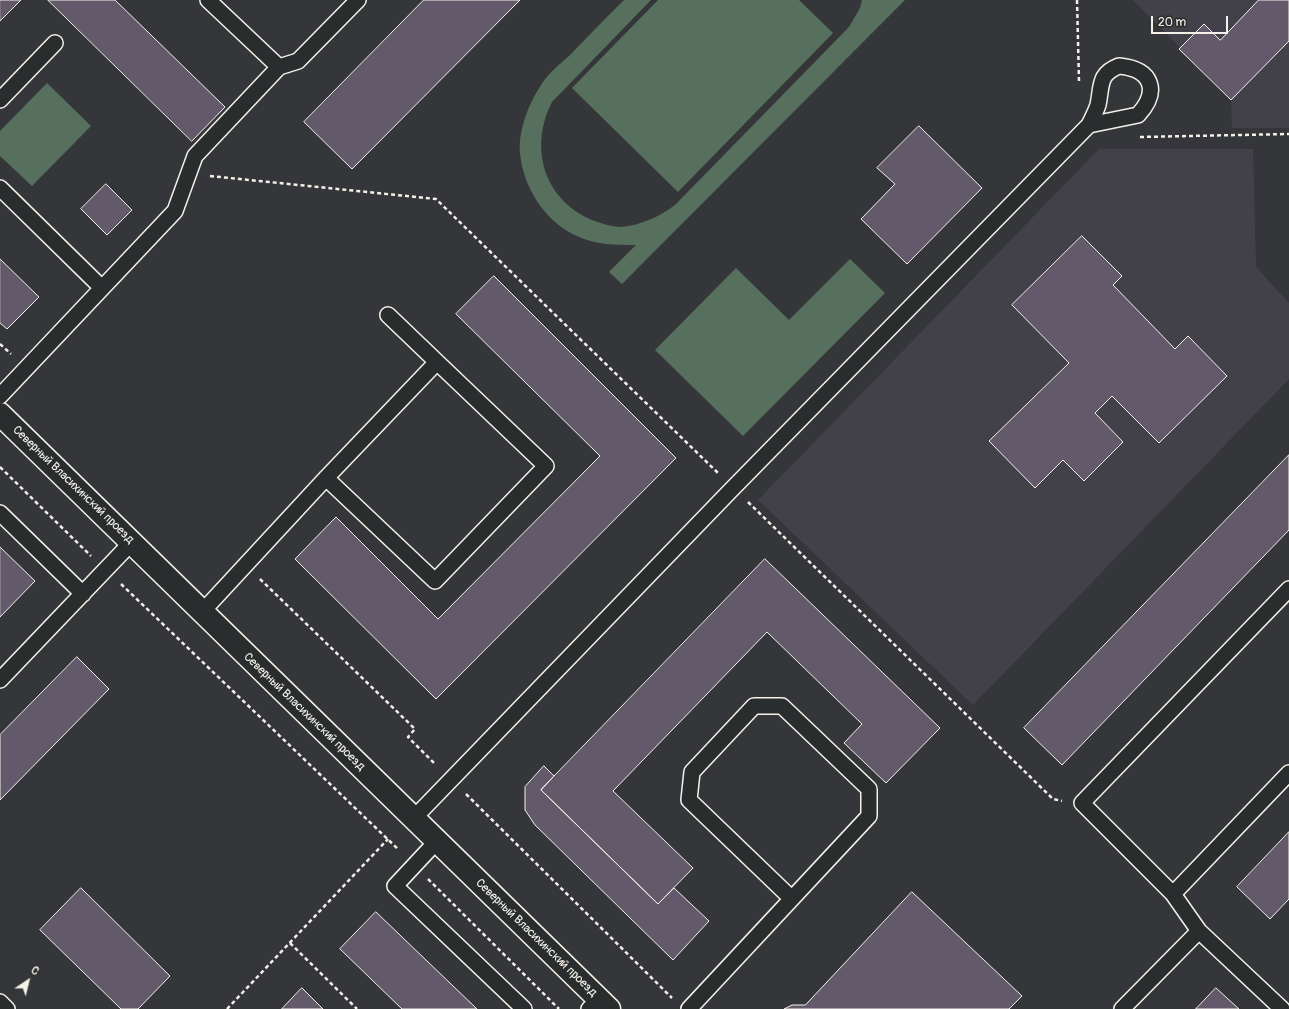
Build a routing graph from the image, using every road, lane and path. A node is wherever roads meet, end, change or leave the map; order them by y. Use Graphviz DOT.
graph roads {
  1 [pos="208,0"];
  2 [pos="358,0"];
  3 [pos="55,43"];
  4 [pos="279,68"];
  5 [pos="0,100"];
  6 [pos="1089,125"];
  7 [pos="1289,134"];
  8 [pos="1132,138"];
  9 [pos="189,174"];
  10 [pos="0,188"];
  11 [pos="102,288"];
  12 [pos="388,315"];
  13 [pos="437,362"];
  14 [pos="0,396"];
  15 [pos="0,414"];
  16 [pos="0,467"];
  17 [pos="326,478"];
  18 [pos="733,488"];
  19 [pos="0,513"];
  20 [pos="131,543"];
  21 [pos="246,564"];
  22 [pos="106,570"];
  23 [pos="1289,589"];
  24 [pos="83,594"];
  25 [pos="202,612"];
  26 [pos="0,680"];
  27 [pos="1289,773"];
  28 [pos="450,778"];
  29 [pos="1082,804"];
  30 [pos="414,818"];
  31 [pos="388,839"];
  32 [pos="437,842"];
  33 [pos="414,865"];
  34 [pos="1173,894"];
  35 [pos="791,898"];
  36 [pos="1199,931"];
  37 [pos="290,942"];
  38 [pos="0,1002"];
  39 [pos="599,1006"];
  40 [pos="683,1006"];
  41 [pos="7,1009"];
  42 [pos="227,1009"];
  43 [pos="358,1009"];
  44 [pos="524,1009"];
  45 [pos="559,1009"];
  46 [pos="1122,1009"];
  47 [pos="1282,1009"];
  1 -- 4 [label="lane"];
  2 -- 4 [label="lane"];
  3 -- 5 [label="lane"];
  4 -- 9 [label="lane"];
  6 -- 6 [label="lane"];
  6 -- 18 [label="lane"];
  7 -- 8 [label="path"];
  9 -- 11 [label="lane"];
  9 -- 18 [label="path"];
  10 -- 11 [label="lane"];
  11 -- 14 [label="lane"];
  12 -- 13 [label="lane"];
  13 -- 17 [label="lane"];
  13 -- 17 [label="lane"];
  15 -- 20 [label="street, Северный Власихинский проезд"];
  16 -- 22 [label="path"];
  17 -- 21 [label="lane"];
  18 -- 28 [label="lane"];
  18 -- 29 [label="path"];
  19 -- 24 [label="lane"];
  20 -- 22 [label="lane"];
  20 -- 25 [label="street, Северный Власихинский проезд"];
  21 -- 25 [label="lane"];
  21 -- 28 [label="path"];
  22 -- 24 [label="lane"];
  22 -- 31 [label="path"];
  23 -- 29 [label="lane"];
  24 -- 26 [label="lane"];
  25 -- 30 [label="street, Северный Власихинский проезд"];
  27 -- 34 [label="lane"];
  28 -- 30 [label="lane"];
  28 -- 40 [label="path"];
  29 -- 34 [label="lane"];
  30 -- 32 [label="street, Северный Власихинский проезд"];
  31 -- 33 [label="path"];
  31 -- 37 [label="path"];
  32 -- 33 [label="lane"];
  32 -- 39 [label="street, Северный Власихинский проезд"];
  33 -- 44 [label="lane"];
  33 -- 45 [label="path"];
  34 -- 36 [label="lane"];
  35 -- 35 [label="lane"];
  35 -- 40 [label="lane"];
  36 -- 46 [label="lane"];
  36 -- 47 [label="lane"];
  37 -- 42 [label="path"];
  37 -- 43 [label="path"];
  38 -- 41 [label="lane"];
}
